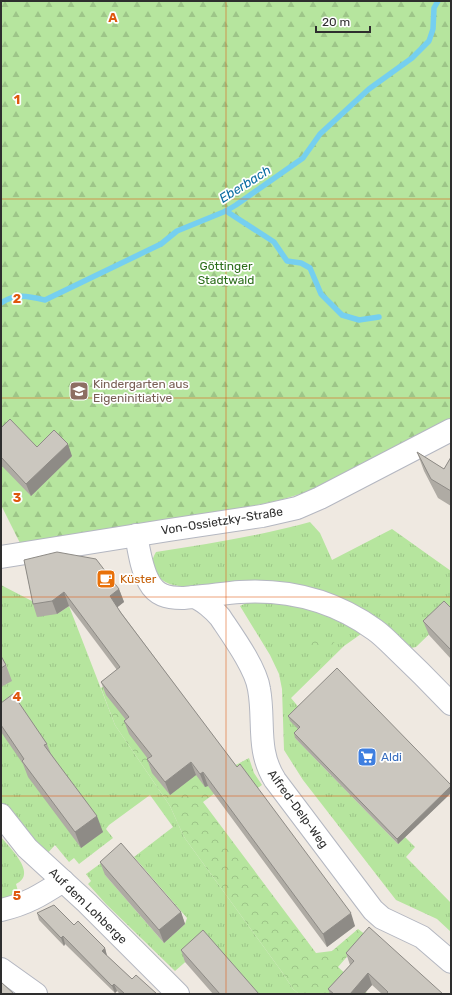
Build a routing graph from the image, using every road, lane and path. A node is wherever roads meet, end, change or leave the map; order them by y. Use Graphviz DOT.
graph roads {
  1 [pos="451,430"];
  2 [pos="136,535"];
  3 [pos="1,557"];
  4 [pos="194,598"];
  5 [pos="451,704"];
  6 [pos="1,815"];
  7 [pos="63,881"];
  8 [pos="1,910"];
  9 [pos="451,962"];
  10 [pos="1,969"];
  11 [pos="36,994"];
  12 [pos="178,994"];
  1 -- 2 [label="street, Von-Ossietzky-Straße"];
  2 -- 3 [label="street, Von-Ossietzky-Straße"];
  2 -- 4 [label="street"];
  4 -- 5 [label="street"];
  4 -- 9 [label="street, Alfred-Delp-Weg"];
  6 -- 7 [label="street, Auf dem Lohberge"];
  7 -- 8 [label="street"];
  7 -- 12 [label="street, Auf dem Lohberge"];
  10 -- 11 [label="street"];
}
